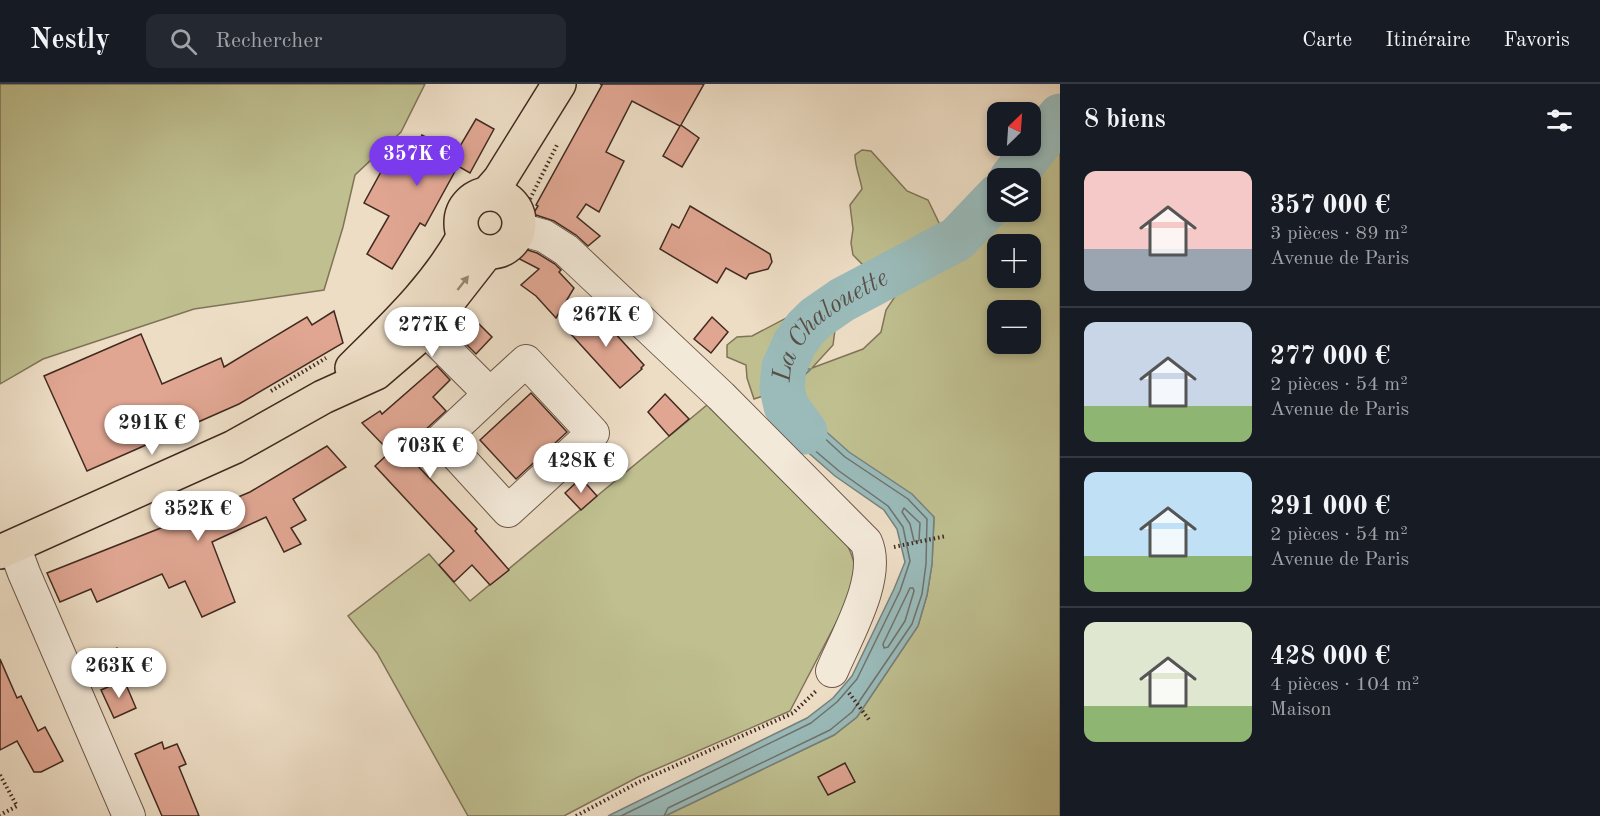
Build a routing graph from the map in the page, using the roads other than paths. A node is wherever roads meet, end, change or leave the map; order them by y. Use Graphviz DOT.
graph roads {
  1 [pos="559,84"];
  2 [pos="510,212"];
  3 [pos="476,244"];
  4 [pos="423,315"];
  5 [pos="490,394"];
  6 [pos="7,549"];
  7 [pos="832,671"];
  8 [pos="129,816"];
  1 -- 2 [label="main road"];
  2 -- 3 [label="main road"];
  2 -- 3 [label="main road"];
  2 -- 7 [label="street"];
  3 -- 4 [label="main road"];
  4 -- 5 [label="street"];
  4 -- 6 [label="main road"];
  5 -- 5 [label="street"];
  6 -- 8 [label="street"];
}
